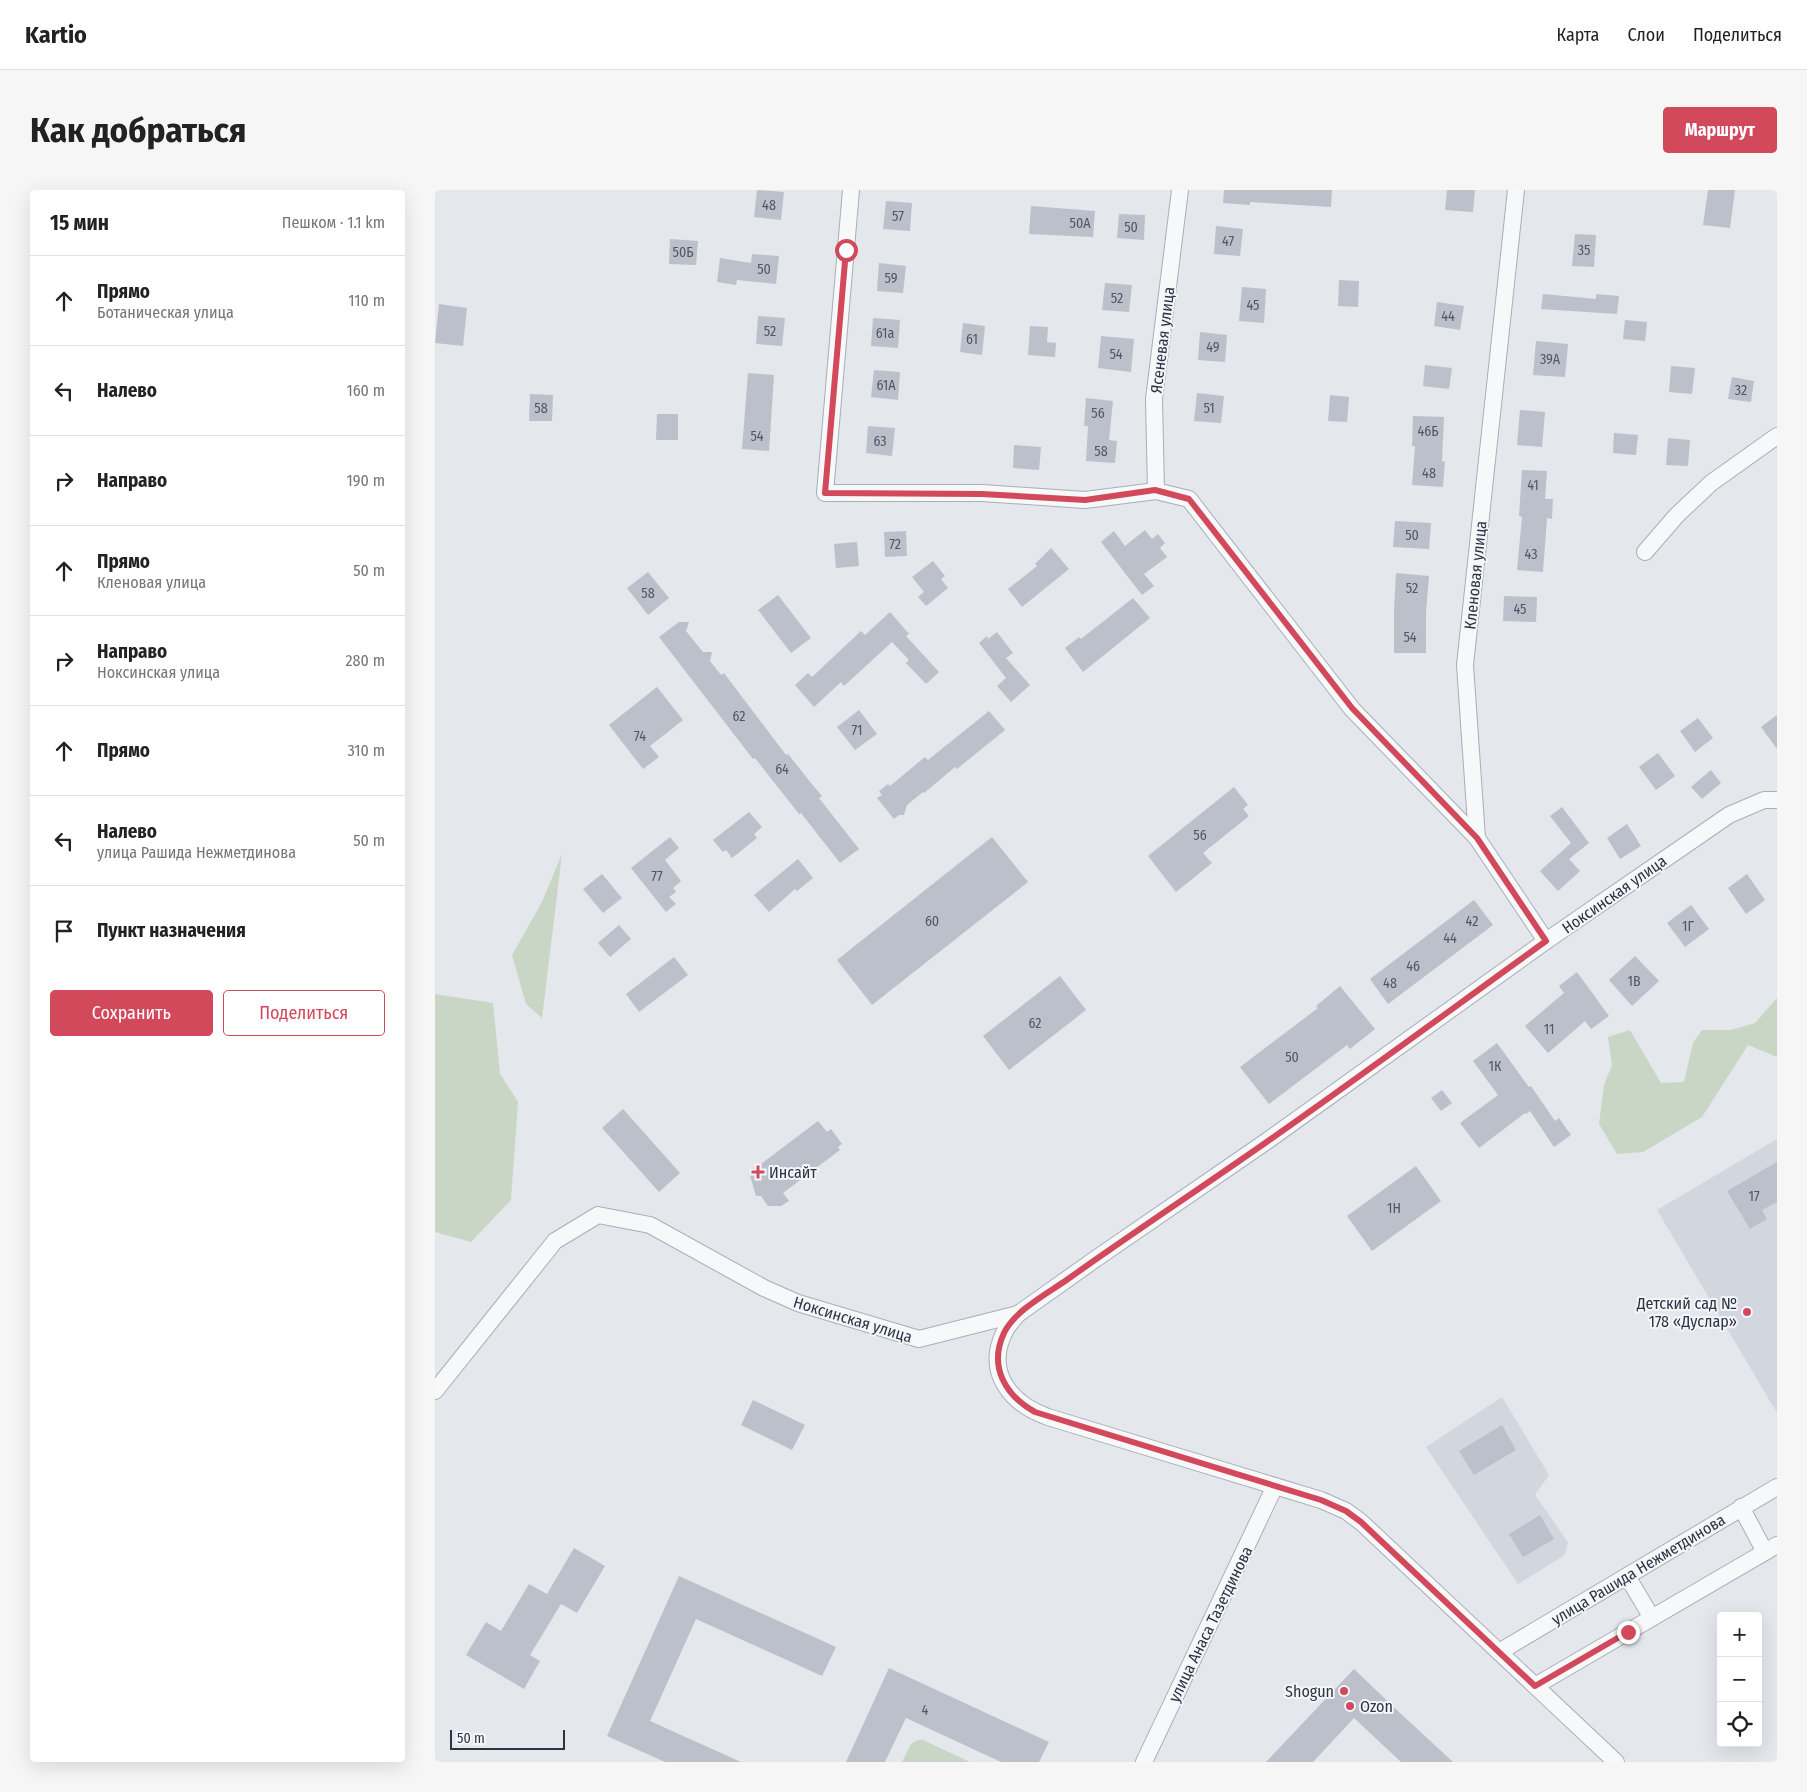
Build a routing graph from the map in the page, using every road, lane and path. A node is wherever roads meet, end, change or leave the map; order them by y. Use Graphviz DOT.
graph roads {
  1 [pos="851,190"];
  2 [pos="1180,190"];
  3 [pos="1516,190"];
  4 [pos="1777,436"];
  5 [pos="1155,490"];
  6 [pos="1645,552"];
  7 [pos="1777,800"];
  8 [pos="1477,838"];
  9 [pos="1546,941"];
  10 [pos="1018,1314"];
  11 [pos="435,1391"];
  12 [pos="1275,1486"];
  13 [pos="1777,1487"];
  14 [pos="1741,1508"];
  15 [pos="1771,1548"];
  16 [pos="1627,1576"];
  17 [pos="1652,1618"];
  18 [pos="1499,1652"];
  19 [pos="1535,1686"];
  20 [pos="1144,1762"];
  21 [pos="1616,1762"];
  1 -- 5 [label="street"];
  2 -- 5 [label="street, Ясеневая улица"];
  3 -- 8 [label="street, Кленовая улица"];
  4 -- 6 [label="street"];
  5 -- 8 [label="street"];
  7 -- 9 [label="street, Ноксинская улица"];
  8 -- 9 [label="street, Кленовая улица"];
  9 -- 10 [label="street, Ноксинская улица"];
  10 -- 11 [label="street, Ноксинская улица"];
  10 -- 12 [label="street"];
  12 -- 18 [label="street"];
  12 -- 20 [label="street, улица Анаса Тазетдинова"];
  13 -- 14 [label="street, улица Рашида Нежметдинова"];
  14 -- 15 [label="street"];
  14 -- 16 [label="street, улица Рашида Нежметдинова"];
  15 -- 17 [label="street"];
  16 -- 17 [label="street"];
  16 -- 18 [label="street, улица Рашида Нежметдинова"];
  17 -- 19 [label="street"];
  18 -- 19 [label="street"];
  19 -- 21 [label="street"];
}
